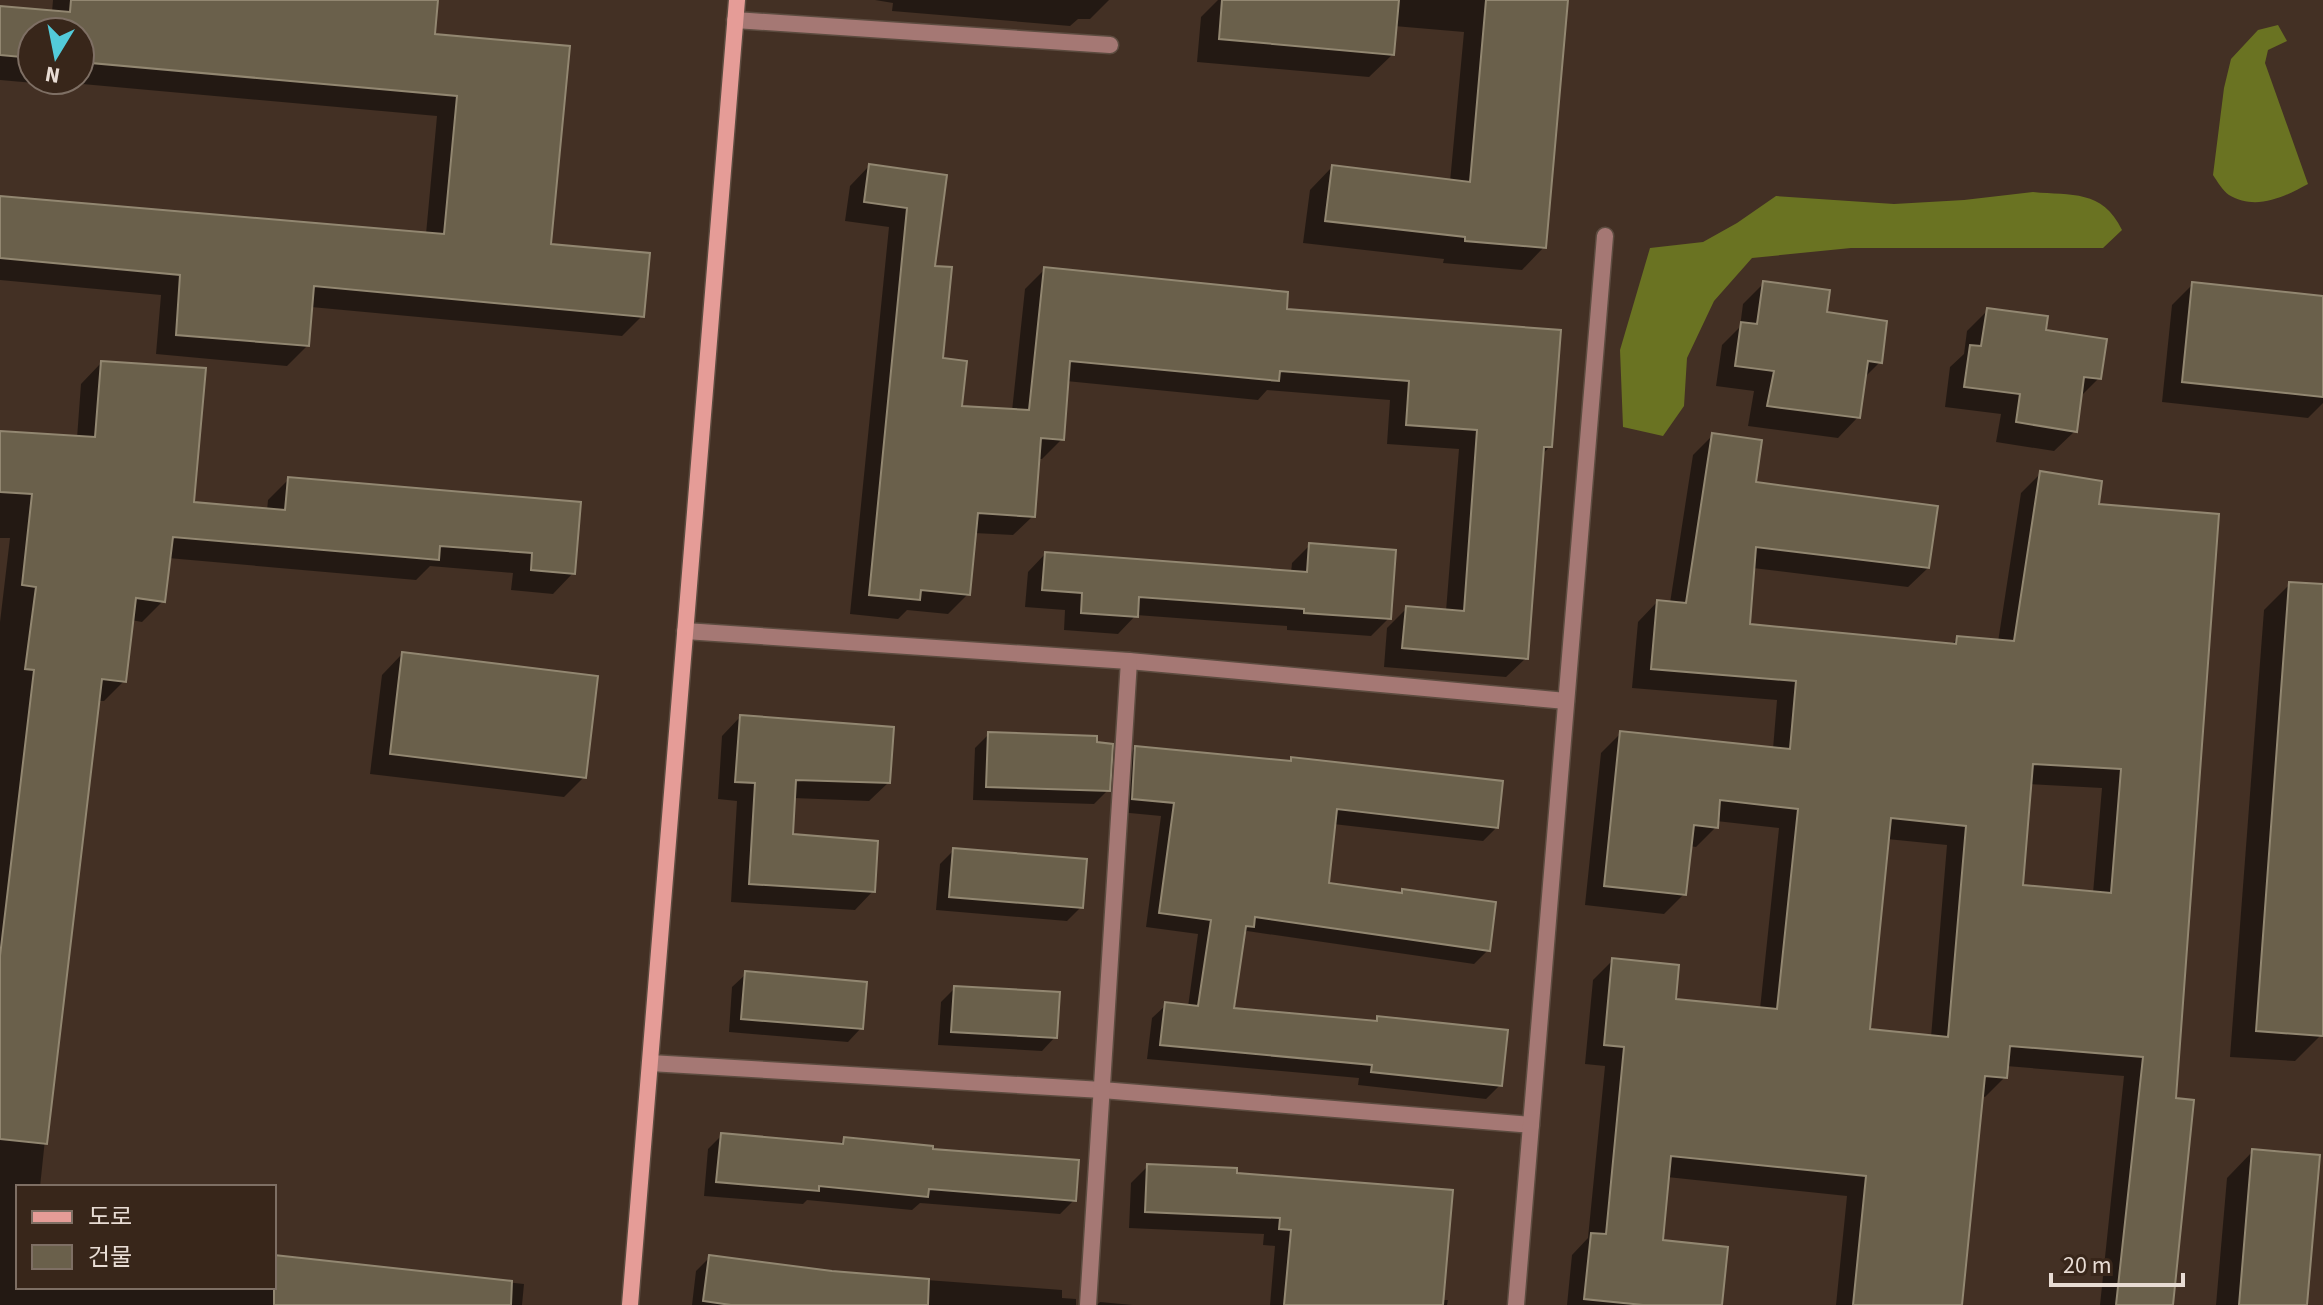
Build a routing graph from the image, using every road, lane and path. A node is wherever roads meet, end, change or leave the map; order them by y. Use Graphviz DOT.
graph roads {
  1 [pos="737,0"];
  2 [pos="735,20"];
  3 [pos="1110,45"];
  4 [pos="1605,236"];
  5 [pos="685,631"];
  6 [pos="1129,661"];
  7 [pos="1566,701"];
  8 [pos="650,1063"];
  9 [pos="1102,1090"];
  10 [pos="1531,1125"];
  11 [pos="630,1305"];
  12 [pos="1088,1305"];
  13 [pos="1516,1305"];
  1 -- 2 [label="street"];
  2 -- 3 [label="street"];
  2 -- 5 [label="street"];
  4 -- 7 [label="street"];
  5 -- 6 [label="street"];
  5 -- 8 [label="street"];
  6 -- 7 [label="street"];
  6 -- 9 [label="street"];
  7 -- 10 [label="street"];
  8 -- 9 [label="street"];
  8 -- 11 [label="street"];
  9 -- 10 [label="street"];
  9 -- 12 [label="street"];
  10 -- 13 [label="street"];
}
